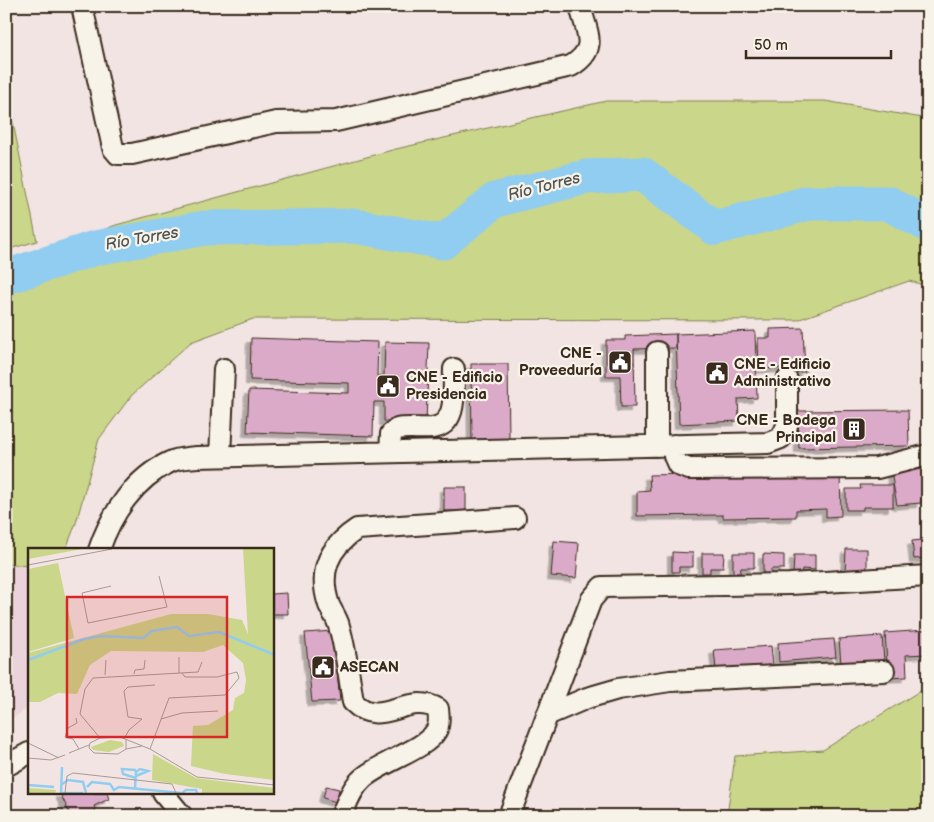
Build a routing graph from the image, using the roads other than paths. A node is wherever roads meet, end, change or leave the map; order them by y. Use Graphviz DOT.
graph roads {
  1 [pos="82,6"];
  2 [pos="580,6"];
  3 [pos="657,352"];
  4 [pos="224,369"];
  5 [pos="454,369"];
  6 [pos="787,380"];
  7 [pos="665,446"];
  8 [pos="390,452"];
  9 [pos="928,455"];
  10 [pos="220,456"];
  11 [pos="515,518"];
  12 [pos="100,548"];
  13 [pos="928,576"];
  14 [pos="884,671"];
  15 [pos="547,715"];
  16 [pos="28,754"];
  17 [pos="6,766"];
  18 [pos="164,794"];
  19 [pos="182,816"];
  20 [pos="341,816"];
  21 [pos="510,816"];
  1 -- 2 [label="lane"];
  3 -- 7 [label="lane"];
  4 -- 10 [label="lane"];
  5 -- 8 [label="lane"];
  6 -- 7 [label="lane"];
  7 -- 8 [label="lane"];
  7 -- 9 [label="lane"];
  8 -- 10 [label="lane"];
  10 -- 12 [label="lane"];
  11 -- 20 [label="lane"];
  13 -- 15 [label="lane"];
  14 -- 15 [label="lane"];
  15 -- 21 [label="lane"];
  16 -- 17 [label="lane"];
  18 -- 19 [label="lane"];
}
